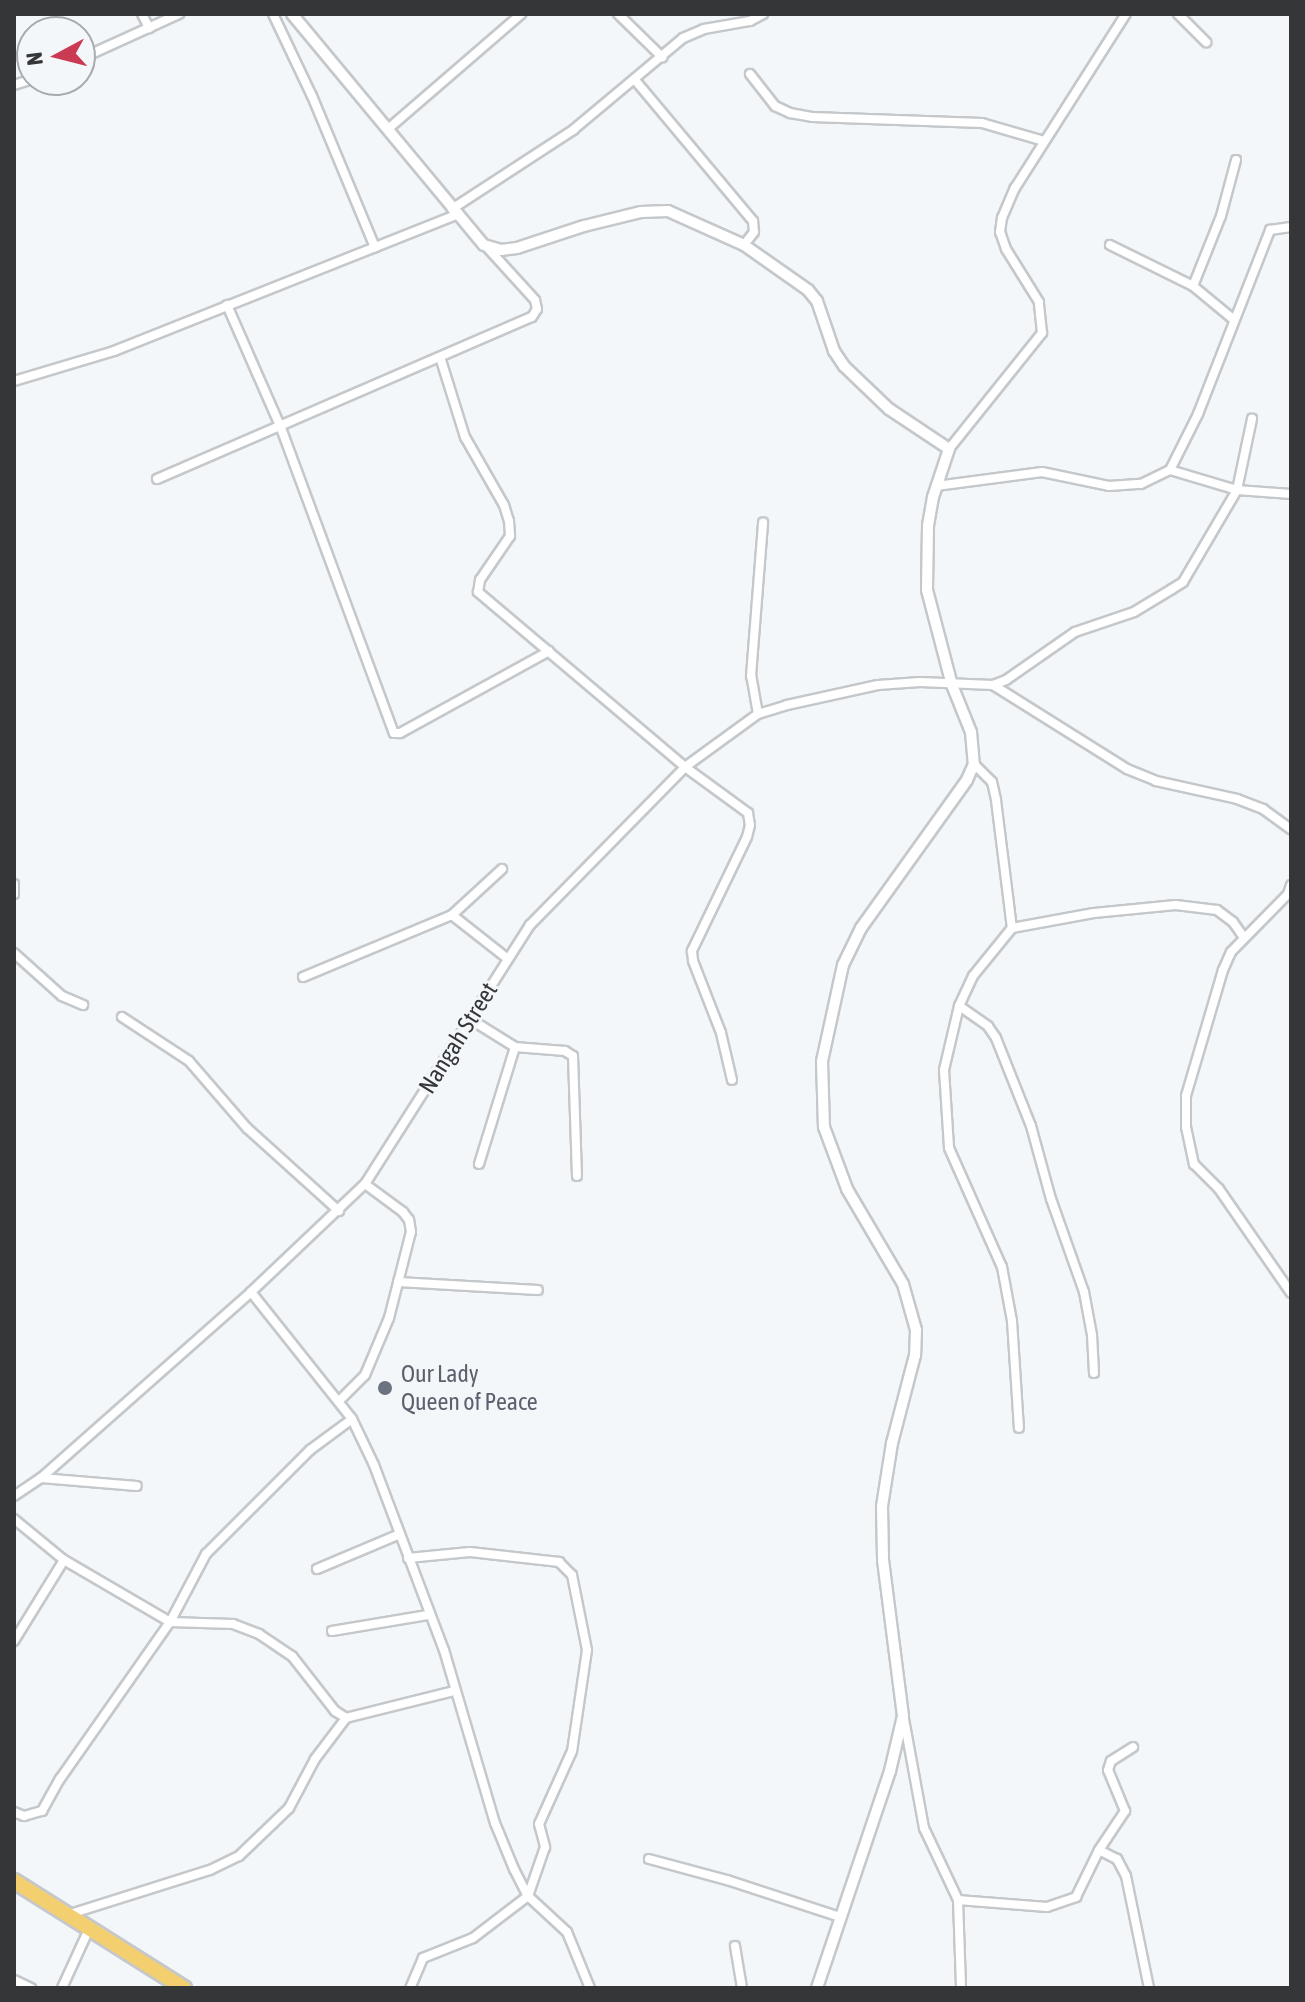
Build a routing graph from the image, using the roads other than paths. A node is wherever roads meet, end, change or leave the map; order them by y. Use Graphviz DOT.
graph roads {
  1 [pos="142,14"];
  2 [pos="179,14"];
  3 [pos="273,14"];
  4 [pos="292,14"];
  5 [pos="521,14"];
  6 [pos="618,14"];
  7 [pos="763,14"];
  8 [pos="1126,14"];
  9 [pos="1178,14"];
  10 [pos="149,28"];
  11 [pos="1206,42"];
  12 [pos="96,52"];
  13 [pos="662,57"];
  14 [pos="750,74"];
  15 [pos="635,80"];
  16 [pos="388,129"];
  17 [pos="1044,141"];
  18 [pos="1236,160"];
  19 [pos="454,212"];
  20 [pos="1291,227"];
  21 [pos="484,245"];
  22 [pos="744,245"];
  23 [pos="1110,245"];
  24 [pos="375,247"];
  25 [pos="1193,286"];
  26 [pos="227,305"];
  27 [pos="1233,319"];
  28 [pos="441,360"];
  29 [pos="14,381"];
  30 [pos="1252,419"];
  31 [pos="281,428"];
  32 [pos="949,449"];
  33 [pos="1170,470"];
  34 [pos="157,479"];
  35 [pos="936,486"];
  36 [pos="1237,490"];
  37 [pos="1291,494"];
  38 [pos="763,522"];
  39 [pos="549,651"];
  40 [pos="952,685"];
  41 [pos="993,685"];
  42 [pos="758,714"];
  43 [pos="974,764"];
  44 [pos="685,767"];
  45 [pos="1291,829"];
  46 [pos="502,869"];
  47 [pos="14,884"];
  48 [pos="1291,885"];
  49 [pos="14,894"];
  50 [pos="452,915"];
  51 [pos="1012,928"];
  52 [pos="1244,938"];
  53 [pos="14,953"];
  54 [pos="508,959"];
  55 [pos="303,977"];
  56 [pos="83,1005"];
  57 [pos="959,1006"];
  58 [pos="122,1017"];
  59 [pos="470,1019"];
  60 [pos="515,1047"];
  61 [pos="732,1080"];
  62 [pos="479,1164"];
  63 [pos="577,1176"];
  64 [pos="365,1184"];
  65 [pos="339,1211"];
  66 [pos="398,1282"];
  67 [pos="538,1290"];
  68 [pos="251,1292"];
  69 [pos="1291,1293"];
  70 [pos="1094,1373"];
  71 [pos="340,1400"];
  72 [pos="352,1419"];
  73 [pos="1019,1428"];
  74 [pos="41,1478"];
  75 [pos="137,1486"];
  76 [pos="14,1496"];
  77 [pos="14,1519"];
  78 [pos="400,1534"];
  79 [pos="408,1558"];
  80 [pos="64,1560"];
  81 [pos="317,1569"];
  82 [pos="428,1615"];
  83 [pos="170,1622"];
  84 [pos="332,1631"];
  85 [pos="14,1641"];
  86 [pos="454,1691"];
  87 [pos="903,1716"];
  88 [pos="346,1718"];
  89 [pos="1133,1747"];
  90 [pos="894,1756"];
  91 [pos="912,1758"];
  92 [pos="14,1812"];
  93 [pos="1099,1850"];
  94 [pos="649,1859"];
  95 [pos="14,1881"];
  96 [pos="528,1896"];
  97 [pos="958,1900"];
  98 [pos="67,1915"];
  99 [pos="840,1917"];
  100 [pos="89,1929"];
  101 [pos="735,1946"];
  102 [pos="14,1980"];
  103 [pos="31,1988"];
  104 [pos="62,1988"];
  105 [pos="184,1988"];
  106 [pos="410,1988"];
  107 [pos="590,1988"];
  108 [pos="742,1988"];
  109 [pos="817,1988"];
  110 [pos="961,1988"];
  111 [pos="1149,1988"];
  1 -- 10 [label="street"];
  2 -- 10 [label="street"];
  3 -- 24 [label="street"];
  4 -- 16 [label="street"];
  5 -- 16 [label="street"];
  6 -- 13 [label="street"];
  7 -- 13 [label="street"];
  8 -- 17 [label="street"];
  9 -- 11 [label="street"];
  10 -- 12 [label="street"];
  13 -- 15 [label="street"];
  14 -- 17 [label="street"];
  15 -- 19 [label="street"];
  15 -- 22 [label="street"];
  16 -- 19 [label="street"];
  17 -- 32 [label="street"];
  18 -- 25 [label="street"];
  19 -- 21 [label="street"];
  19 -- 24 [label="street"];
  20 -- 27 [label="street"];
  21 -- 22 [label="street"];
  21 -- 28 [label="street"];
  22 -- 32 [label="street"];
  23 -- 25 [label="street"];
  24 -- 26 [label="street"];
  25 -- 27 [label="street"];
  26 -- 29 [label="street"];
  26 -- 31 [label="street"];
  27 -- 33 [label="street"];
  28 -- 31 [label="street"];
  28 -- 39 [label="street"];
  30 -- 36 [label="street"];
  31 -- 34 [label="street"];
  31 -- 39 [label="street"];
  32 -- 35 [label="street"];
  33 -- 35 [label="street"];
  33 -- 36 [label="street"];
  35 -- 40 [label="street"];
  36 -- 37 [label="street"];
  36 -- 41 [label="street"];
  38 -- 42 [label="street"];
  39 -- 44 [label="street"];
  40 -- 41 [label="street, Nangah Street"];
  40 -- 42 [label="street, Nangah Street"];
  40 -- 43 [label="street"];
  41 -- 45 [label="street"];
  42 -- 44 [label="street, Nangah Street"];
  43 -- 51 [label="street"];
  43 -- 87 [label="street"];
  44 -- 54 [label="street, Nangah Street"];
  44 -- 61 [label="street"];
  46 -- 50 [label="street"];
  47 -- 49 [label="street"];
  48 -- 52 [label="street"];
  50 -- 54 [label="street"];
  50 -- 55 [label="street"];
  51 -- 52 [label="street"];
  51 -- 57 [label="street"];
  52 -- 69 [label="street"];
  53 -- 56 [label="street"];
  54 -- 59 [label="street, Nangah Street"];
  57 -- 70 [label="street"];
  57 -- 73 [label="street"];
  58 -- 65 [label="street"];
  59 -- 60 [label="street"];
  59 -- 64 [label="street, Nangah Street"];
  60 -- 62 [label="street"];
  60 -- 63 [label="street"];
  64 -- 65 [label="street, Nangah Street"];
  64 -- 66 [label="street"];
  65 -- 68 [label="street, Nangah Street"];
  66 -- 67 [label="street"];
  66 -- 71 [label="street"];
  68 -- 71 [label="street"];
  68 -- 74 [label="street, Nangah Street"];
  71 -- 72 [label="street"];
  72 -- 78 [label="street"];
  72 -- 83 [label="street"];
  74 -- 75 [label="street"];
  74 -- 76 [label="street, Nangah Street"];
  77 -- 80 [label="street"];
  78 -- 79 [label="street"];
  78 -- 81 [label="street"];
  79 -- 82 [label="street"];
  79 -- 96 [label="street"];
  80 -- 83 [label="street"];
  80 -- 85 [label="street"];
  82 -- 84 [label="street"];
  82 -- 86 [label="street"];
  83 -- 88 [label="street"];
  83 -- 92 [label="street"];
  86 -- 88 [label="street"];
  86 -- 96 [label="street"];
  87 -- 90 [label="street"];
  87 -- 91 [label="street"];
  88 -- 98 [label="street"];
  89 -- 93 [label="street"];
  90 -- 91 [label="street"];
  90 -- 99 [label="street"];
  91 -- 97 [label="street"];
  93 -- 97 [label="street"];
  93 -- 111 [label="street"];
  94 -- 99 [label="street"];
  95 -- 98 [label="highway"];
  96 -- 106 [label="street"];
  96 -- 107 [label="street"];
  97 -- 110 [label="street"];
  98 -- 100 [label="highway"];
  99 -- 109 [label="street"];
  100 -- 104 [label="street"];
  100 -- 105 [label="highway"];
  101 -- 108 [label="street"];
  102 -- 103 [label="street"];
}
